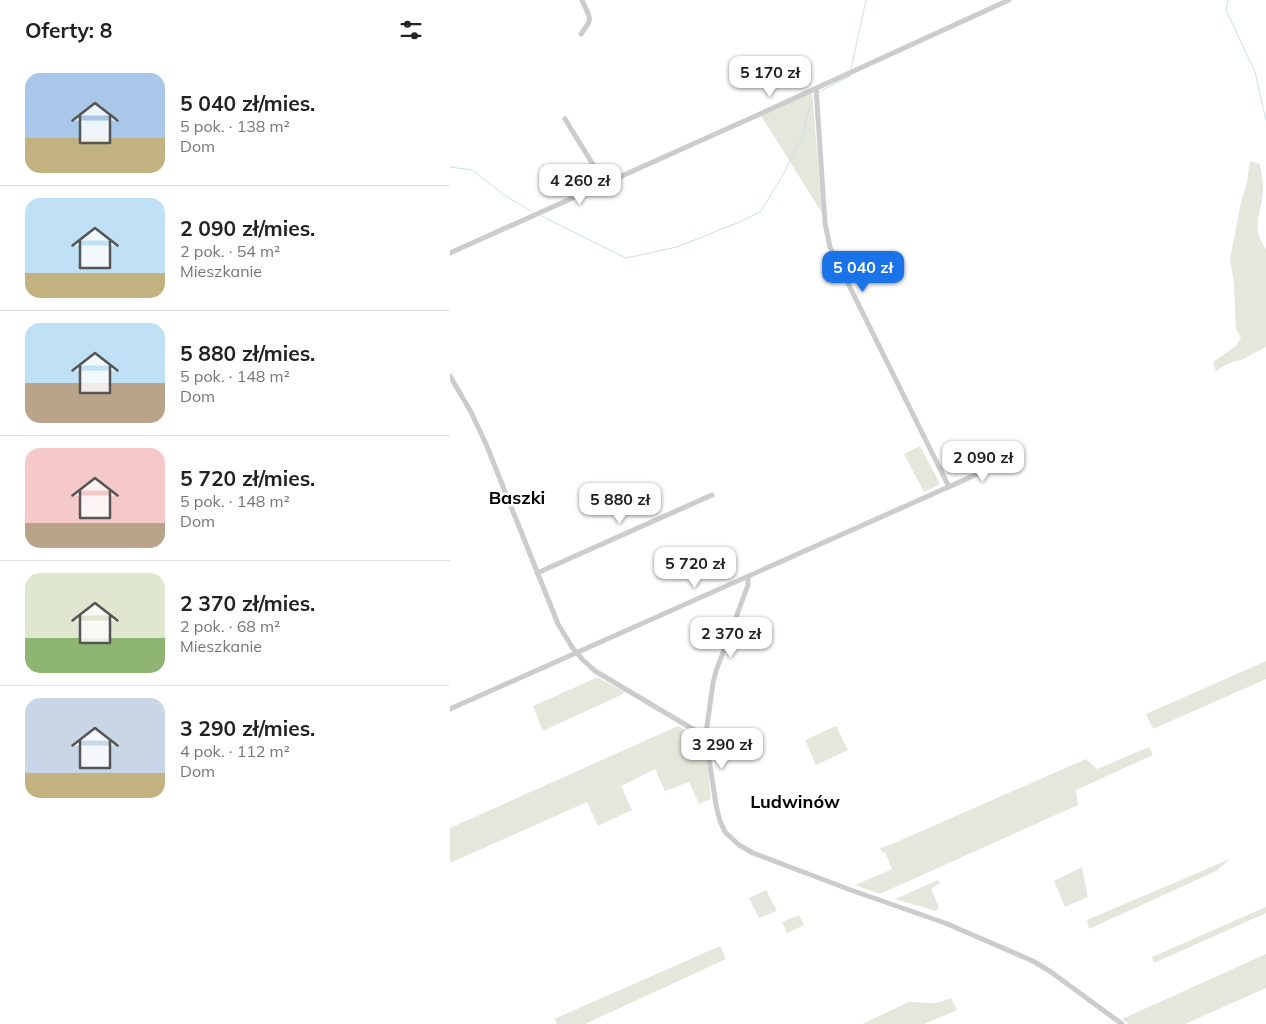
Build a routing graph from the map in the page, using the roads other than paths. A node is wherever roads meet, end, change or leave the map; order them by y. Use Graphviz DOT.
graph roads {
  1 [pos="582,0"];
  2 [pos="1009,0"];
  3 [pos="581,34"];
  4 [pos="816,88"];
  5 [pos="566,119"];
  6 [pos="605,184"];
  7 [pos="450,253"];
  8 [pos="450,376"];
  9 [pos="1009,460"];
  10 [pos="949,487"];
  11 [pos="712,495"];
  12 [pos="537,573"];
  13 [pos="748,577"];
  14 [pos="577,653"];
  15 [pos="450,709"];
  16 [pos="704,737"];
  17 [pos="1122,1024"];
  1 -- 3 [label="street"];
  2 -- 4 [label="street"];
  4 -- 6 [label="street"];
  4 -- 10 [label="street"];
  5 -- 6 [label="street"];
  6 -- 7 [label="street"];
  8 -- 12 [label="street"];
  9 -- 10 [label="street"];
  10 -- 13 [label="street"];
  11 -- 12 [label="street"];
  12 -- 14 [label="street"];
  13 -- 14 [label="street"];
  13 -- 16 [label="street"];
  14 -- 15 [label="street"];
  14 -- 16 [label="street"];
  16 -- 17 [label="street"];
}
